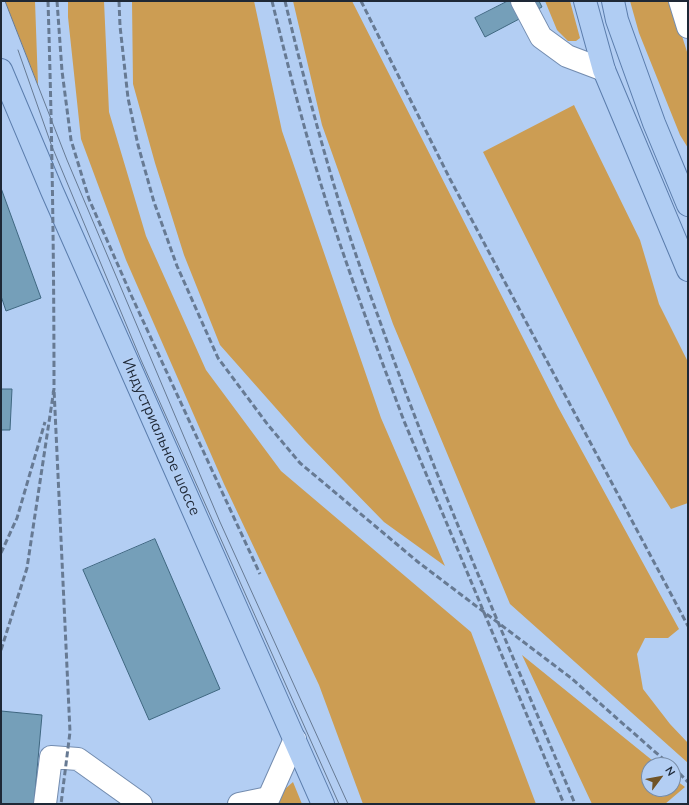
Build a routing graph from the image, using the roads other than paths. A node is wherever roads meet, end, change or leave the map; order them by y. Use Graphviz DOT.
graph roads {
  1 [pos="522,1"];
  2 [pos="585,1"];
  3 [pos="613,1"];
  4 [pos="680,1"];
  5 [pos="688,26"];
  6 [pos="1,70"];
  7 [pos="604,70"];
  8 [pos="688,205"];
  9 [pos="688,270"];
  10 [pos="295,739"];
  11 [pos="267,801"];
  12 [pos="45,804"];
  13 [pos="141,804"];
  14 [pos="239,804"];
  15 [pos="323,804"];
  1 -- 7 [label="street"];
  2 -- 7 [label="main road"];
  3 -- 8 [label="main road"];
  4 -- 5 [label="street"];
  6 -- 10 [label="main road, Индустриальное шоссе"];
  7 -- 9 [label="main road"];
  10 -- 11 [label="street"];
  10 -- 15 [label="main road, Индустриальное шоссе"];
  11 -- 14 [label="street"];
  12 -- 13 [label="street"];
}
